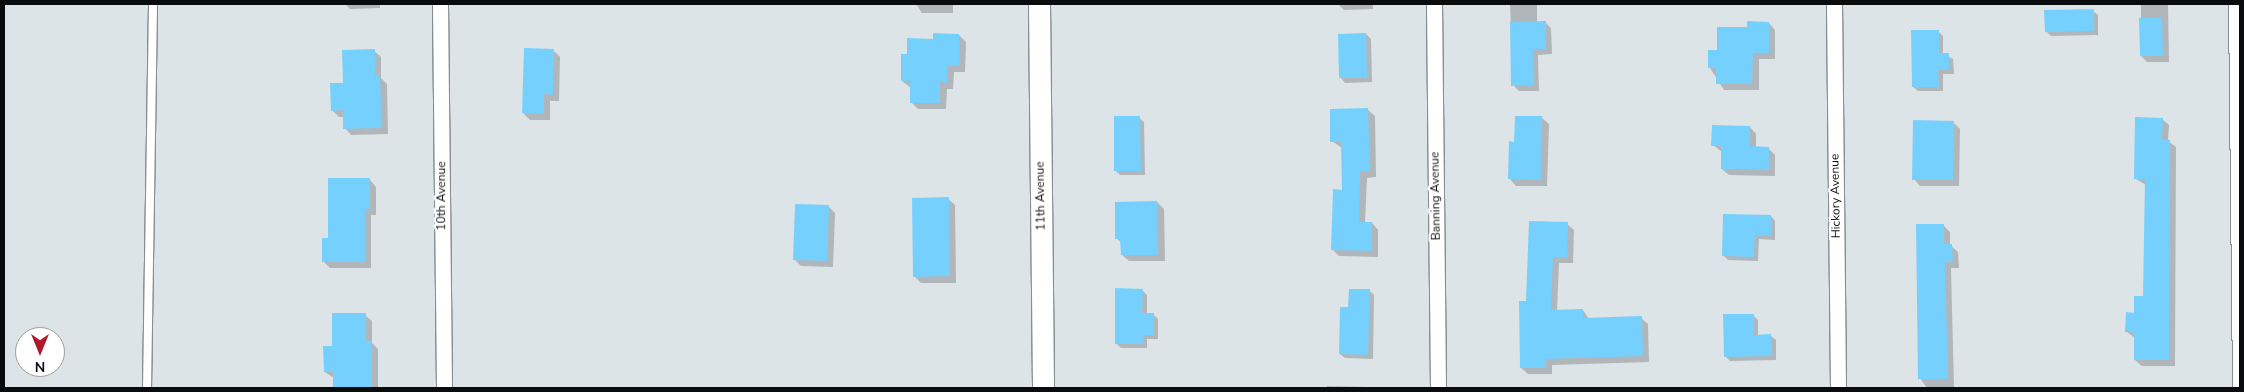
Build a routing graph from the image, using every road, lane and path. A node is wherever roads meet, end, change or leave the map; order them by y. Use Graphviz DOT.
graph roads {
  1 [pos="153,4"];
  2 [pos="440,4"];
  3 [pos="1039,4"];
  4 [pos="1434,4"];
  5 [pos="1834,4"];
  6 [pos="2236,4"];
  7 [pos="2240,387"];
  8 [pos="147,388"];
  9 [pos="444,388"];
  10 [pos="1043,388"];
  11 [pos="1438,388"];
  12 [pos="1838,388"];
  1 -- 8 [label="lane"];
  2 -- 9 [label="street, 10th Avenue"];
  3 -- 10 [label="main road, 11th Avenue"];
  4 -- 11 [label="street, Banning Avenue"];
  5 -- 12 [label="street, Hickory Avenue"];
  6 -- 7 [label="street"];
}
